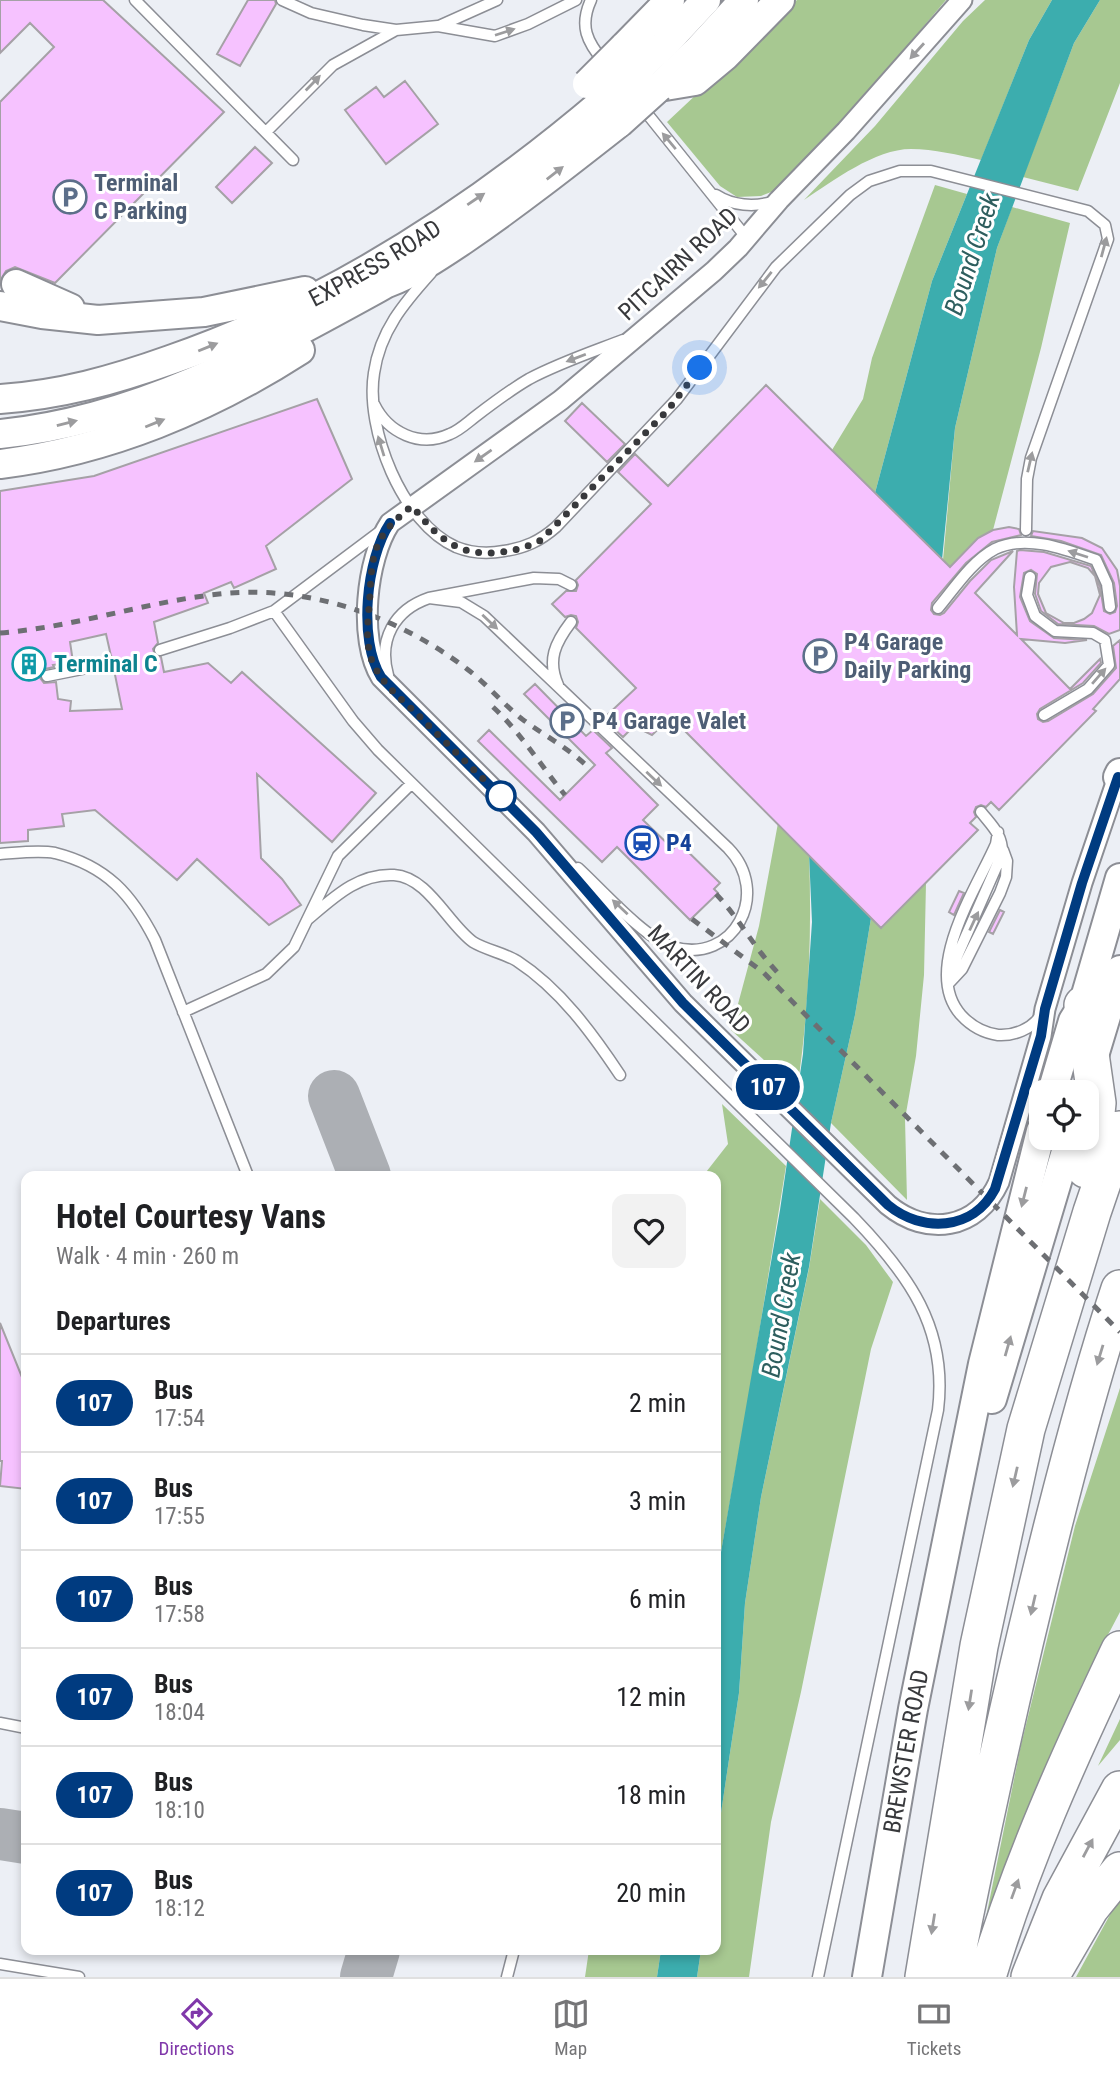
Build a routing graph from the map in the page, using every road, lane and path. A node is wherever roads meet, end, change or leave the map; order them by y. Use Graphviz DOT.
graph roads {
  1 [pos="135,0"];
  2 [pos="282,0"];
  3 [pos="497,0"];
  4 [pos="576,0"];
  5 [pos="592,0"];
  6 [pos="670,0"];
  7 [pos="706,0"];
  8 [pos="744,0"];
  9 [pos="780,0"];
  10 [pos="962,0"];
  11 [pos="438,26"];
  12 [pos="396,30"];
  13 [pos="623,85"];
  14 [pos="266,132"];
  15 [pos="293,160"];
  16 [pos="713,193"];
  17 [pos="779,200"];
  18 [pos="746,237"];
  19 [pos="457,243"];
  20 [pos="405,276"];
  21 [pos="335,288"];
  22 [pos="8,295"];
  23 [pos="640,334"];
  24 [pos="0,399"];
  25 [pos="372,400"];
  26 [pos="0,434"];
  27 [pos="0,464"];
  28 [pos="412,506"];
  29 [pos="390,523"];
  30 [pos="1026,530"];
  31 [pos="1030,577"];
  32 [pos="571,585"];
  33 [pos="429,598"];
  34 [pos="1111,607"];
  35 [pos="938,608"];
  36 [pos="274,611"];
  37 [pos="570,622"];
  38 [pos="160,650"];
  39 [pos="113,663"];
  40 [pos="47,676"];
  41 [pos="560,690"];
  42 [pos="400,697"];
  43 [pos="1044,715"];
  44 [pos="1119,775"];
  45 [pos="411,784"];
  46 [pos="515,810"];
  47 [pos="981,812"];
  48 [pos="998,832"];
  49 [pos="0,854"];
  50 [pos="1120,878"];
  51 [pos="307,920"];
  52 [pos="1120,970"];
  53 [pos="948,984"];
  54 [pos="1083,1005"];
  55 [pos="1045,1009"];
  56 [pos="183,1012"];
  57 [pos="620,1075"];
  58 [pos="1088,1077"];
  59 [pos="1056,1080"];
  60 [pos="1120,1130"];
  61 [pos="1036,1150"];
  62 [pos="1066,1150"];
  63 [pos="246,1171"];
  64 [pos="1120,1188"];
  65 [pos="1120,1290"];
  66 [pos="1026,1429"];
  67 [pos="951,1528"];
  68 [pos="1049,1538"];
  69 [pos="1120,1650"];
  70 [pos="0,1723"];
  71 [pos="21,1726"];
  72 [pos="1120,1790"];
  73 [pos="1120,1871"];
  74 [pos="513,1955"];
  75 [pos="0,1964"];
  76 [pos="79,1977"];
  77 [pos="507,1977"];
  78 [pos="818,1977"];
  79 [pos="867,1977"];
  80 [pos="924,1977"];
  81 [pos="952,1977"];
  82 [pos="986,1977"];
  83 [pos="1030,1977"];
  84 [pos="1050,1977"];
  1 -- 14 [label="lane"];
  2 -- 12 [label="lane"];
  3 -- 11 [label="lane"];
  11 -- 4 [label="lane, one-way"];
  5 -- 13 [label="lane"];
  6 -- 13 [label="street, EXPRESS ROAD"];
  7 -- 13 [label="street"];
  8 -- 13 [label="street"];
  9 -- 13 [label="street"];
  10 -- 17 [label="street, PITCAIRN ROAD, one-way"];
  11 -- 12 [label="lane"];
  14 -- 12 [label="lane, one-way"];
  16 -- 13 [label="lane, one-way"];
  19 -- 13 [label="street, one-way"];
  21 -- 13 [label="street, EXPRESS ROAD, one-way"];
  14 -- 15 [label="lane"];
  16 -- 17 [label="lane"];
  16 -- 18 [label="lane"];
  17 -- 18 [label="street, PITCAIRN ROAD"];
  18 -- 23 [label="street, PITCAIRN ROAD"];
  19 -- 20 [label="street"];
  19 -- 25 [label="lane"];
  26 -- 20 [label="street, one-way"];
  27 -- 20 [label="street, one-way"];
  21 -- 22 [label="street"];
  24 -- 21 [label="street, EXPRESS ROAD, one-way"];
  23 -- 25 [label="lane, one-way"];
  23 -- 28 [label="street, PITCAIRN ROAD, one-way"];
  28 -- 25 [label="lane, one-way"];
  28 -- 29 [label="street, PITCAIRN ROAD"];
  30 -- 28 [label="lane, one-way"];
  29 -- 36 [label="lane"];
  29 -- 42 [label="street, MARTIN ROAD"];
  43 -- 31 [label="lane, one-way"];
  32 -- 33 [label="lane"];
  33 -- 41 [label="lane, one-way"];
  33 -- 42 [label="lane"];
  34 -- 35 [label="lane, one-way"];
  36 -- 38 [label="lane"];
  36 -- 45 [label="lane"];
  37 -- 41 [label="lane"];
  39 -- 40 [label="lane"];
  41 -- 46 [label="lane, one-way"];
  42 -- 46 [label="street, MARTIN ROAD"];
  44 -- 55 [label="street, MARTIN ROAD"];
  45 -- 51 [label="lane"];
  45 -- 78 [label="lane"];
  46 -- 55 [label="street, MARTIN ROAD"];
  47 -- 48 [label="lane"];
  48 -- 53 [label="lane"];
  53 -- 48 [label="lane, one-way"];
  49 -- 56 [label="lane"];
  50 -- 54 [label="street"];
  51 -- 56 [label="lane"];
  51 -- 57 [label="lane"];
  52 -- 58 [label="street"];
  53 -- 55 [label="lane"];
  54 -- 58 [label="highway"];
  54 -- 59 [label="street"];
  56 -- 63 [label="lane"];
  58 -- 66 [label="highway"];
  60 -- 66 [label="highway"];
  61 -- 67 [label="street, BREWSTER ROAD, one-way"];
  67 -- 62 [label="street, BREWSTER ROAD, one-way"];
  64 -- 68 [label="highway"];
  65 -- 68 [label="highway, one-way"];
  66 -- 80 [label="highway, one-way"];
  67 -- 79 [label="street, BREWSTER ROAD"];
  68 -- 81 [label="highway, one-way"];
  82 -- 69 [label="highway, one-way"];
  70 -- 71 [label="lane"];
  83 -- 72 [label="highway, one-way"];
  73 -- 84 [label="highway"];
  74 -- 77 [label="lane"];
  75 -- 76 [label="lane"];
}
